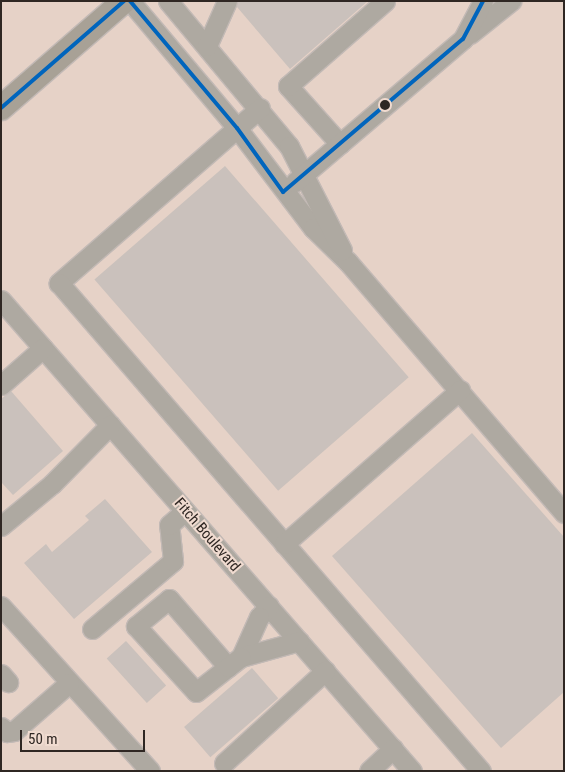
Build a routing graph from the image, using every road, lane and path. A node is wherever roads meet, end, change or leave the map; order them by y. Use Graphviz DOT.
graph roads {
  1 [pos="124,1"];
  2 [pos="130,1"];
  3 [pos="168,1"];
  4 [pos="227,1"];
  5 [pos="384,1"];
  6 [pos="484,1"];
  7 [pos="511,1"];
  8 [pos="463,39"];
  9 [pos="207,46"];
  10 [pos="1,108"];
  11 [pos="260,108"];
  12 [pos="238,128"];
  13 [pos="340,144"];
  14 [pos="304,174"];
  15 [pos="283,192"];
  16 [pos="348,262"];
  17 [pos="5,311"];
  18 [pos="43,348"];
  19 [pos="1,385"];
  20 [pos="460,390"];
  21 [pos="110,425"];
  22 [pos="185,511"];
  23 [pos="564,513"];
  24 [pos="1,526"];
  25 [pos="284,544"];
  26 [pos="1,606"];
  27 [pos="269,606"];
  28 [pos="92,629"];
  29 [pos="299,641"];
  30 [pos="234,662"];
  31 [pos="325,671"];
  32 [pos="69,684"];
  33 [pos="1,727"];
  34 [pos="393,749"];
  35 [pos="224,763"];
  36 [pos="150,771"];
  37 [pos="369,771"];
  38 [pos="412,771"];
  39 [pos="481,771"];
  1 -- 10 [label="main road"];
  2 -- 12 [label="street"];
  3 -- 9 [label="street"];
  4 -- 9 [label="street"];
  5 -- 13 [label="street"];
  6 -- 8 [label="street"];
  7 -- 8 [label="street"];
  8 -- 13 [label="street"];
  9 -- 11 [label="street"];
  11 -- 12 [label="street"];
  11 -- 14 [label="street"];
  12 -- 15 [label="street"];
  12 -- 25 [label="street"];
  13 -- 14 [label="street"];
  14 -- 15 [label="street"];
  14 -- 16 [label="street"];
  15 -- 16 [label="street"];
  16 -- 20 [label="street"];
  17 -- 18 [label="street, Fitch Boulevard"];
  18 -- 19 [label="street"];
  18 -- 21 [label="street, Fitch Boulevard"];
  20 -- 23 [label="street"];
  20 -- 25 [label="street"];
  21 -- 22 [label="street, Fitch Boulevard"];
  21 -- 24 [label="street"];
  22 -- 27 [label="street, Fitch Boulevard"];
  22 -- 28 [label="street"];
  25 -- 39 [label="street"];
  26 -- 32 [label="street"];
  27 -- 29 [label="street, Fitch Boulevard"];
  27 -- 30 [label="street"];
  29 -- 30 [label="street"];
  29 -- 31 [label="street, Fitch Boulevard"];
  30 -- 30 [label="street"];
  31 -- 34 [label="street, Fitch Boulevard"];
  31 -- 35 [label="street"];
  32 -- 33 [label="street"];
  32 -- 36 [label="street"];
  34 -- 37 [label="street"];
  34 -- 38 [label="street, Fitch Boulevard"];
}
